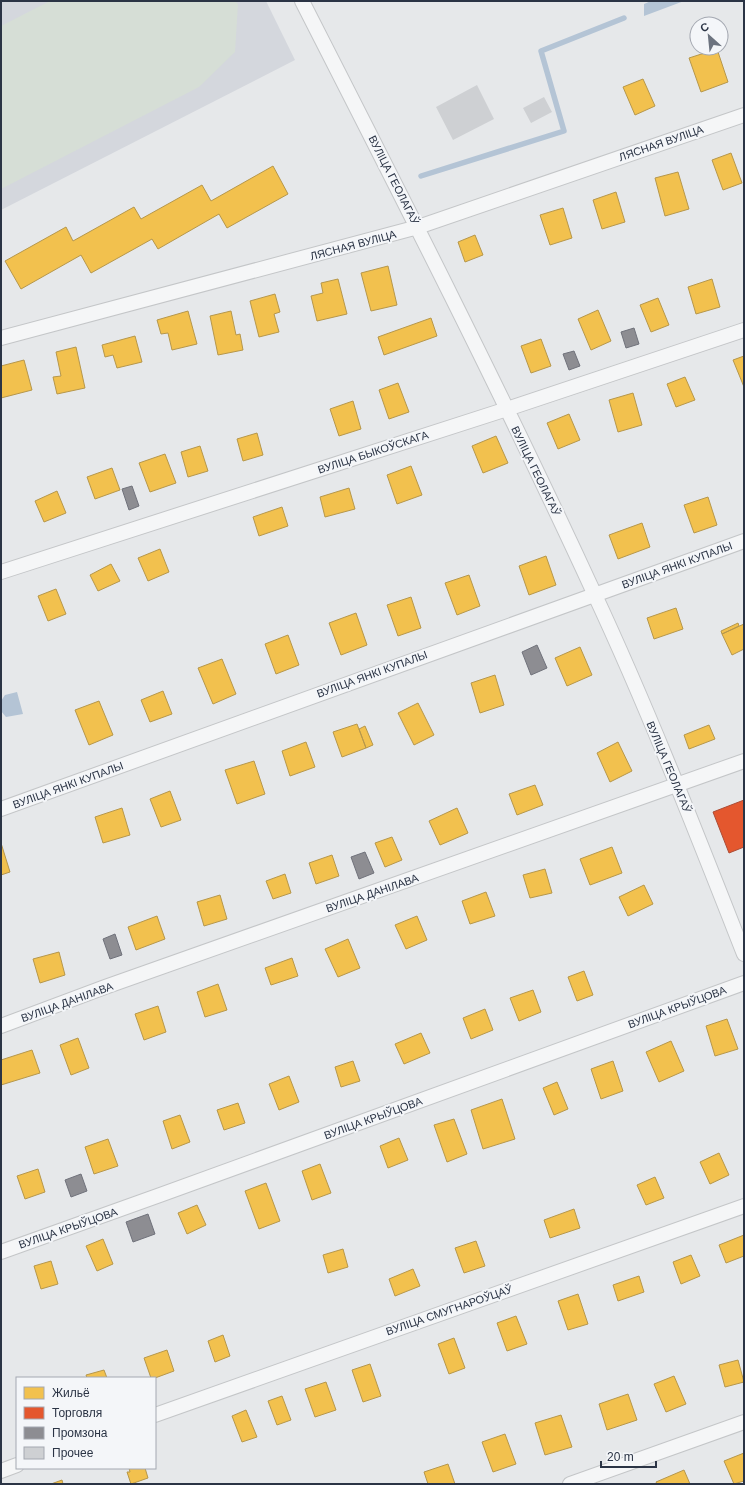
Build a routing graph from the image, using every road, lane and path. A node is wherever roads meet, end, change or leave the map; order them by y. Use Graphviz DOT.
graph roads {
  1 [pos="302,1"];
  2 [pos="744,114"];
  3 [pos="418,227"];
  4 [pos="744,330"];
  5 [pos="1,338"];
  6 [pos="506,409"];
  7 [pos="744,541"];
  8 [pos="1,572"];
  9 [pos="595,594"];
  10 [pos="744,761"];
  11 [pos="678,785"];
  12 [pos="1,809"];
  13 [pos="744,954"];
  14 [pos="744,982"];
  15 [pos="1,1026"];
  16 [pos="744,1206"];
  17 [pos="1,1252"];
  18 [pos="156,1415"];
  19 [pos="744,1422"];
  20 [pos="16,1465"];
  21 [pos="1,1471"];
  22 [pos="570,1484"];
  1 -- 3 [label="street, ВУЛІЦА ГЕОЛАГАЎ"];
  2 -- 3 [label="street, ЛЯСНАЯ ВУЛІЦА"];
  3 -- 5 [label="street, ЛЯСНАЯ ВУЛІЦА"];
  3 -- 6 [label="street, ВУЛІЦА ГЕОЛАГАЎ"];
  4 -- 6 [label="street, ВУЛІЦА БЫКОЎСКАГА"];
  6 -- 8 [label="street, ВУЛІЦА БЫКОЎСКАГА"];
  6 -- 9 [label="street, ВУЛІЦА ГЕОЛАГАЎ"];
  7 -- 9 [label="street, ВУЛІЦА ЯНКІ КУПАЛЫ"];
  9 -- 11 [label="street, ВУЛІЦА ГЕОЛАГАЎ"];
  9 -- 12 [label="street, ВУЛІЦА ЯНКІ КУПАЛЫ"];
  10 -- 11 [label="street, ВУЛІЦА ДАНІЛАВА"];
  11 -- 13 [label="street, ВУЛІЦА ГЕОЛАГАЎ"];
  11 -- 15 [label="street, ВУЛІЦА ДАНІЛАВА"];
  14 -- 17 [label="street, ВУЛІЦА КРЫЎЦОВА"];
  16 -- 18 [label="street, ВУЛІЦА СМУГНАРОЎЦАЎ"];
  19 -- 22 [label="street"];
  20 -- 21 [label="street"];
}
